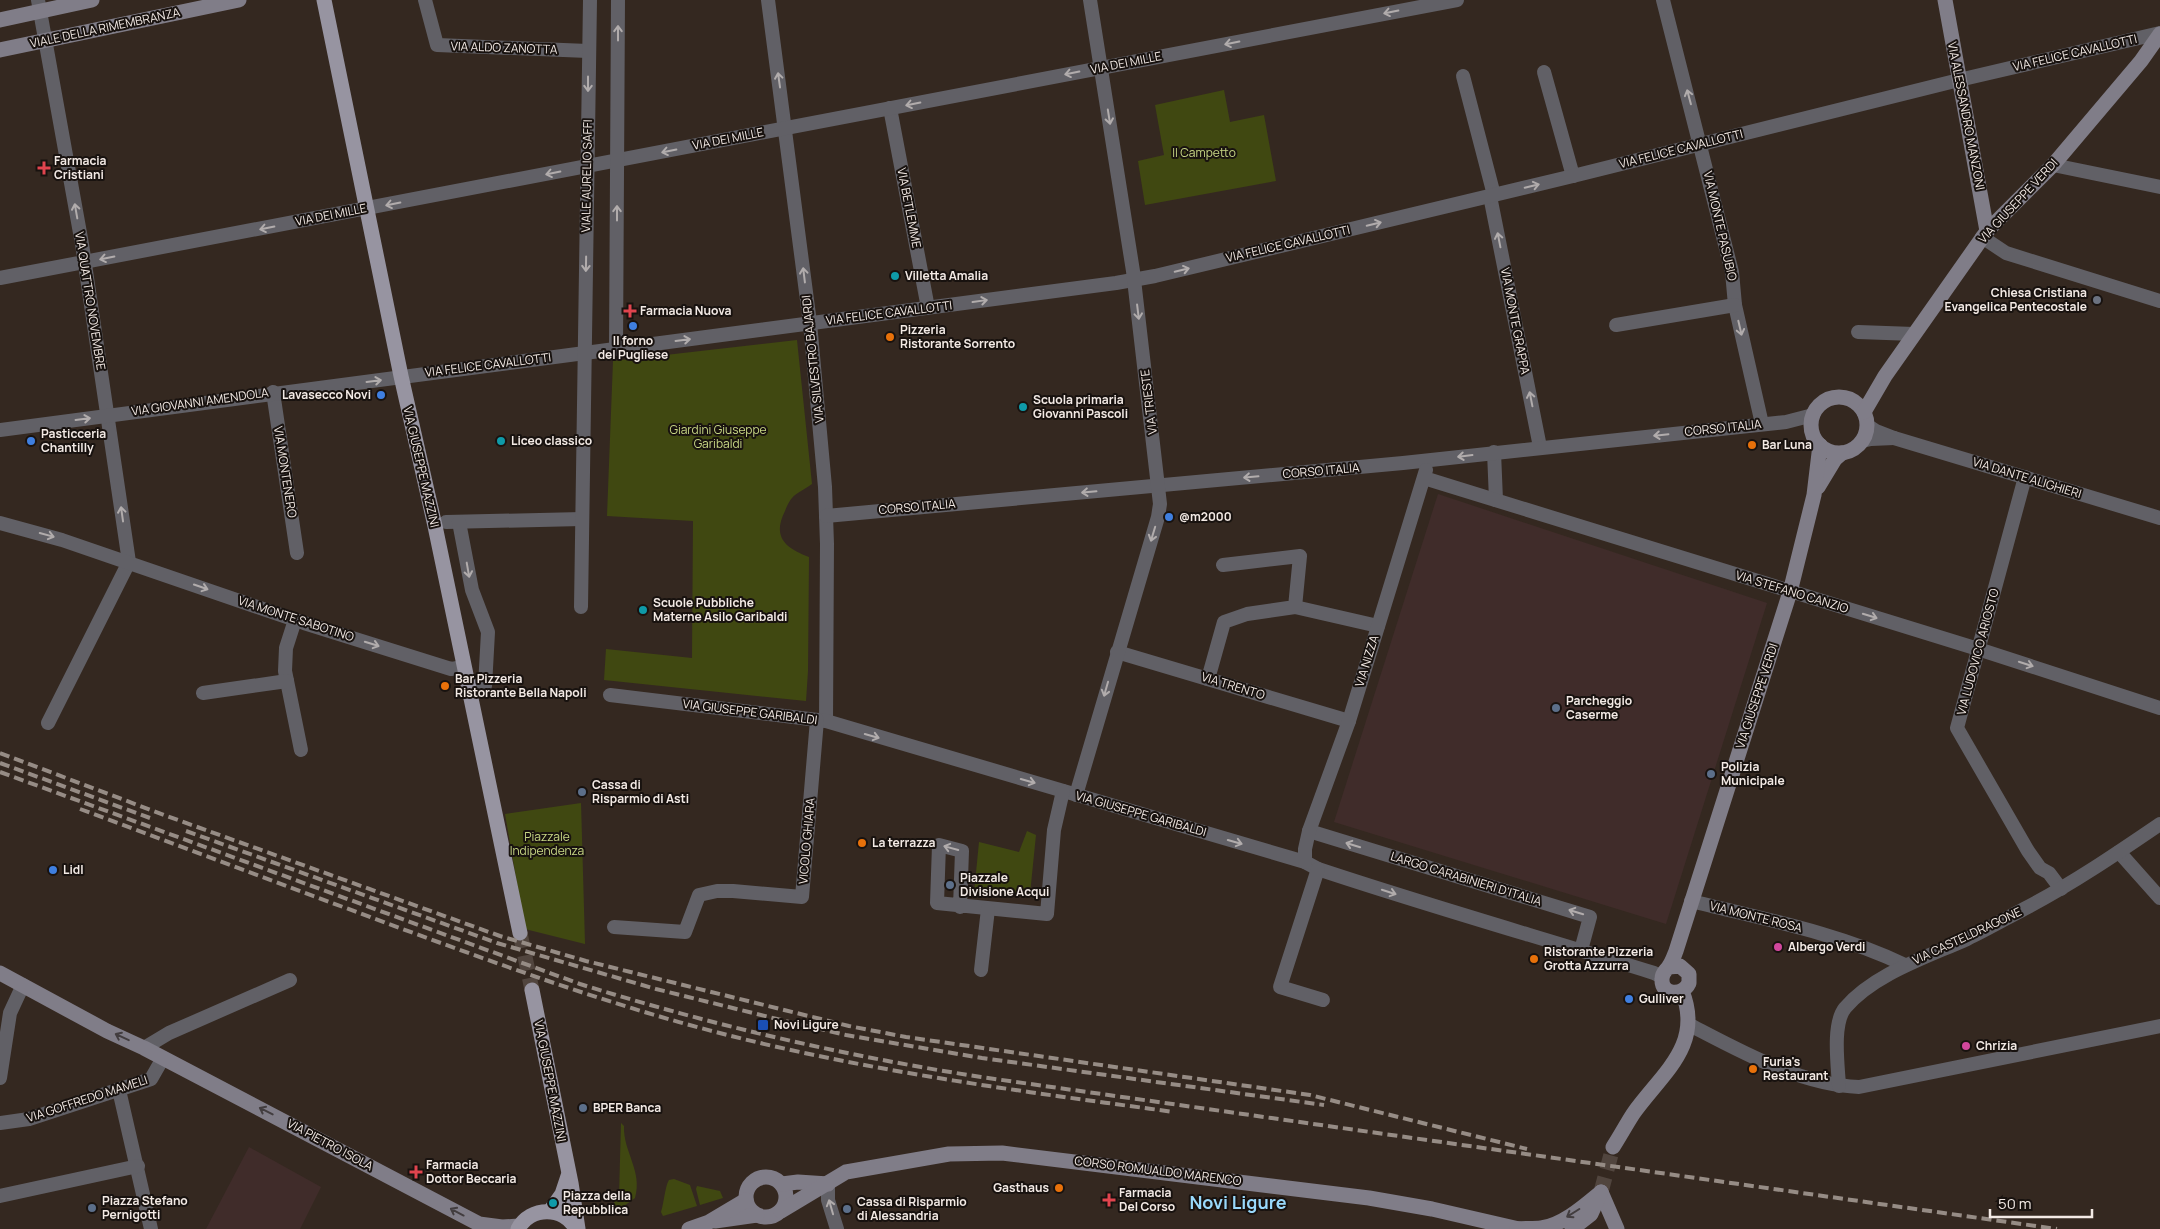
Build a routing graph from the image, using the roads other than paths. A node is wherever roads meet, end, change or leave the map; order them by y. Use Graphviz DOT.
graph roads {
  1 [pos="92,0"];
  2 [pos="239,0"];
  3 [pos="324,0"];
  4 [pos="425,0"];
  5 [pos="590,0"];
  6 [pos="618,0"];
  7 [pos="768,0"];
  8 [pos="1090,0"];
  9 [pos="1457,0"];
  10 [pos="1663,0"];
  11 [pos="1944,0"];
  12 [pos="1438,2"];
  13 [pos="39,6"];
  14 [pos="0,20"];
  15 [pos="2160,34"];
  16 [pos="46,40"];
  17 [pos="0,50"];
  18 [pos="588,51"];
  19 [pos="1101,68"];
  20 [pos="1544,72"];
  21 [pos="1462,76"];
  22 [pos="1959,80"];
  23 [pos="890,108"];
  24 [pos="786,128"];
  25 [pos="1701,144"];
  26 [pos="618,161"];
  27 [pos="2053,165"];
  28 [pos="588,166"];
  29 [pos="1573,176"];
  30 [pos="2160,187"];
  31 [pos="1492,195"];
  32 [pos="366,209"];
  33 [pos="1985,234"];
  34 [pos="83,263"];
  35 [pos="0,278"];
  36 [pos="1134,280"];
  37 [pos="2160,301"];
  38 [pos="1735,305"];
  39 [pos="928,308"];
  40 [pos="810,323"];
  41 [pos="1616,325"];
  42 [pos="1858,332"];
  43 [pos="1914,334"];
  44 [pos="616,349"];
  45 [pos="584,353"];
  46 [pos="401,376"];
  47 [pos="1885,376"];
  48 [pos="273,392"];
  49 [pos="1847,398"];
  50 [pos="108,415"];
  51 [pos="1814,415"];
  52 [pos="1866,418"];
  53 [pos="1762,424"];
  54 [pos="0,430"];
  55 [pos="1894,438"];
  56 [pos="1862,441"];
  57 [pos="1820,445"];
  58 [pos="1540,447"];
  59 [pos="1494,452"];
  60 [pos="1842,453"];
  61 [pos="1429,460"];
  62 [pos="2024,477"];
  63 [pos="1424,478"];
  64 [pos="1158,486"];
  65 [pos="1814,495"];
  66 [pos="1496,500"];
  67 [pos="826,516"];
  68 [pos="2160,518"];
  69 [pos="582,519"];
  70 [pos="0,523"];
  71 [pos="297,553"];
  72 [pos="129,562"];
  73 [pos="1223,565"];
  74 [pos="1790,592"];
  75 [pos="581,606"];
  76 [pos="1295,607"];
  77 [pos="296,620"];
  78 [pos="1378,626"];
  79 [pos="1978,649"];
  80 [pos="1117,652"];
  81 [pos="464,667"];
  82 [pos="1208,679"];
  83 [pos="287,681"];
  84 [pos="468,683"];
  85 [pos="203,693"];
  86 [pos="610,695"];
  87 [pos="2160,708"];
  88 [pos="821,721"];
  89 [pos="1349,721"];
  90 [pos="48,723"];
  91 [pos="301,750"];
  92 [pos="1063,791"];
  93 [pos="1076,795"];
  94 [pos="2160,824"];
  95 [pos="1309,831"];
  96 [pos="2119,852"];
  97 [pos="1305,862"];
  98 [pos="1318,869"];
  99 [pos="2061,889"];
  100 [pos="2160,898"];
  101 [pos="1692,901"];
  102 [pos="960,907"];
  103 [pos="988,909"];
  104 [pos="614,927"];
  105 [pos="520,934"];
  106 [pos="1581,950"];
  107 [pos="1905,965"];
  108 [pos="981,970"];
  109 [pos="1671,970"];
  110 [pos="0,973"];
  111 [pos="290,980"];
  112 [pos="23,985"];
  113 [pos="532,990"];
  114 [pos="1682,991"];
  115 [pos="1323,1000"];
  116 [pos="1693,1026"];
  117 [pos="2160,1026"];
  118 [pos="144,1048"];
  119 [pos="163,1058"];
  120 [pos="0,1078"];
  121 [pos="1838,1086"];
  122 [pos="119,1090"];
  123 [pos="0,1123"];
  124 [pos="1613,1147"];
  125 [pos="138,1166"];
  126 [pos="568,1172"];
  127 [pos="782,1184"];
  128 [pos="828,1184"];
  129 [pos="1601,1192"];
  130 [pos="0,1196"];
  131 [pos="746,1200"];
  132 [pos="550,1211"];
  133 [pos="781,1211"];
  134 [pos="757,1215"];
  135 [pos="709,1222"];
  136 [pos="518,1227"];
  137 [pos="151,1229"];
  138 [pos="577,1229"];
  139 [pos="689,1229"];
  140 [pos="837,1229"];
  141 [pos="1518,1229"];
  142 [pos="1572,1229"];
  143 [pos="1617,1229"];
  1 -- 13 [label="street"];
  2 -- 16 [label="street, VIALE DELLA RIMEMBRANZA"];
  3 -- 32 [label="main road, VIA GIUSEPPE MAZZINI"];
  4 -- 18 [label="street, VIA ALDO ZANOTTA"];
  5 -- 18 [label="street, VIALE AURELIO SAFFI"];
  26 -- 6 [label="street, one-way"];
  24 -- 7 [label="street, VIA SILVESTRO BAJARDI, one-way"];
  8 -- 19 [label="street, VIA TRIESTE"];
  9 -- 12 [label="street, VIA DEI MILLE"];
  25 -- 10 [label="street, VIA MONTE PASUBIO, one-way"];
  11 -- 22 [label="street, VIA ALESSANDRO MANZONI"];
  12 -- 19 [label="street, VIA DEI MILLE, one-way"];
  13 -- 14 [label="street"];
  13 -- 16 [label="street, VIA QUATTRO NOVEMBRE"];
  15 -- 22 [label="street, VIA FELICE CAVALLOTTI"];
  15 -- 27 [label="street, VIA GIUSEPPE VERDI"];
  16 -- 17 [label="street, VIALE DELLA RIMEMBRANZA"];
  34 -- 16 [label="street, VIA QUATTRO NOVEMBRE, one-way"];
  18 -- 28 [label="street, VIALE AURELIO SAFFI, one-way"];
  19 -- 23 [label="street, VIA DEI MILLE, one-way"];
  19 -- 36 [label="street, VIA TRIESTE, one-way"];
  20 -- 29 [label="street"];
  21 -- 31 [label="street, VIA MONTE GRAPPA"];
  22 -- 25 [label="street, VIA FELICE CAVALLOTTI"];
  22 -- 33 [label="street, VIA ALESSANDRO MANZONI"];
  23 -- 24 [label="street, VIA DEI MILLE"];
  23 -- 39 [label="street, VIA BETLEMME"];
  24 -- 26 [label="street, VIA DEI MILLE, one-way"];
  40 -- 24 [label="street, VIA SILVESTRO BAJARDI, one-way"];
  25 -- 29 [label="street, VIA FELICE CAVALLOTTI"];
  25 -- 38 [label="street, VIA MONTE PASUBIO"];
  26 -- 28 [label="street, VIA DEI MILLE"];
  44 -- 26 [label="street, one-way"];
  27 -- 30 [label="street"];
  27 -- 33 [label="street, VIA GIUSEPPE VERDI"];
  28 -- 32 [label="street, VIA DEI MILLE, one-way"];
  28 -- 45 [label="street, VIALE AURELIO SAFFI, one-way"];
  31 -- 29 [label="street, VIA FELICE CAVALLOTTI, one-way"];
  36 -- 31 [label="street, VIA FELICE CAVALLOTTI, one-way"];
  58 -- 31 [label="street, VIA MONTE GRAPPA, one-way"];
  32 -- 34 [label="street, VIA DEI MILLE, one-way"];
  32 -- 46 [label="main road, VIA GIUSEPPE MAZZINI"];
  33 -- 37 [label="street"];
  33 -- 43 [label="street, VIA GIUSEPPE VERDI"];
  34 -- 35 [label="street, VIA DEI MILLE"];
  34 -- 50 [label="street, VIA QUATTRO NOVEMBRE"];
  39 -- 36 [label="street, VIA FELICE CAVALLOTTI, one-way"];
  36 -- 64 [label="street, VIA TRIESTE, one-way"];
  38 -- 41 [label="street"];
  38 -- 53 [label="street, VIA MONTE PASUBIO, one-way"];
  39 -- 40 [label="street, VIA FELICE CAVALLOTTI"];
  44 -- 40 [label="street, VIA FELICE CAVALLOTTI, one-way"];
  40 -- 67 [label="street, VIA SILVESTRO BAJARDI"];
  42 -- 43 [label="street"];
  43 -- 47 [label="street, VIA GIUSEPPE VERDI"];
  44 -- 45 [label="street, VIA FELICE CAVALLOTTI"];
  45 -- 46 [label="street, VIA FELICE CAVALLOTTI"];
  45 -- 69 [label="street, VIALE AURELIO SAFFI"];
  48 -- 46 [label="street, VIA GIOVANNI AMENDOLA, one-way"];
  46 -- 81 [label="main road, VIA GIUSEPPE MAZZINI"];
  47 -- 49 [label="street, VIA GIUSEPPE VERDI"];
  47 -- 52 [label="street, VIA GIUSEPPE VERDI"];
  48 -- 50 [label="street, VIA GIOVANNI AMENDOLA"];
  48 -- 71 [label="street, VIA MONTENERO"];
  49 -- 51 [label="street"];
  49 -- 52 [label="street"];
  54 -- 50 [label="street, VIA GIOVANNI AMENDOLA, one-way"];
  72 -- 50 [label="street, VIA QUATTRO NOVEMBRE, one-way"];
  51 -- 53 [label="street, CORSO ITALIA"];
  51 -- 57 [label="street"];
  52 -- 55 [label="street, VIA DANTE ALIGHIERI"];
  52 -- 56 [label="street"];
  53 -- 58 [label="street, CORSO ITALIA, one-way"];
  55 -- 56 [label="street, VIA DANTE ALIGHIERI"];
  55 -- 62 [label="street, VIA DANTE ALIGHIERI"];
  56 -- 60 [label="street"];
  57 -- 60 [label="street"];
  57 -- 65 [label="street, VIA GIUSEPPE VERDI"];
  58 -- 59 [label="street, CORSO ITALIA"];
  59 -- 61 [label="street, CORSO ITALIA, one-way"];
  59 -- 66 [label="street"];
  60 -- 65 [label="street, VIA GIUSEPPE VERDI"];
  61 -- 63 [label="street, VIA NIZZA"];
  61 -- 64 [label="street, CORSO ITALIA, one-way"];
  62 -- 68 [label="street, VIA DANTE ALIGHIERI"];
  62 -- 79 [label="street, VIA LUDOVICO ARIOSTO"];
  63 -- 66 [label="street, VIA STEFANO CANZIO"];
  63 -- 78 [label="street, VIA NIZZA"];
  64 -- 67 [label="street, CORSO ITALIA, one-way"];
  64 -- 80 [label="street, VIA TRIESTE, one-way"];
  65 -- 74 [label="street, VIA GIUSEPPE VERDI"];
  66 -- 74 [label="street, VIA STEFANO CANZIO"];
  67 -- 88 [label="street, VIA SILVESTRO BAJARDI"];
  69 -- 75 [label="street, VIALE AURELIO SAFFI"];
  69 -- 84 [label="street, one-way"];
  70 -- 72 [label="street, VIA MONTE SABOTINO, one-way"];
  72 -- 77 [label="street, VIA MONTE SABOTINO, one-way"];
  72 -- 90 [label="street"];
  73 -- 76 [label="street"];
  74 -- 79 [label="street, VIA STEFANO CANZIO, one-way"];
  74 -- 101 [label="street, VIA GIUSEPPE VERDI"];
  76 -- 78 [label="street"];
  76 -- 82 [label="street"];
  77 -- 81 [label="street, VIA MONTE SABOTINO, one-way"];
  77 -- 83 [label="street"];
  78 -- 89 [label="street, VIA NIZZA"];
  79 -- 87 [label="street, VIA STEFANO CANZIO, one-way"];
  79 -- 99 [label="street, VIA LUDOVICO ARIOSTO"];
  80 -- 82 [label="street, VIA TRENTO"];
  80 -- 93 [label="street, VIA TRIESTE, one-way"];
  81 -- 84 [label="main road, VIA GIUSEPPE MAZZINI"];
  82 -- 89 [label="street, VIA TRENTO"];
  83 -- 85 [label="street"];
  83 -- 91 [label="street"];
  84 -- 105 [label="main road, VIA GIUSEPPE MAZZINI"];
  86 -- 88 [label="street, VIA GIUSEPPE GARIBALDI"];
  88 -- 92 [label="street, VIA GIUSEPPE GARIBALDI, one-way"];
  88 -- 104 [label="street, VICOLO GHIARA"];
  89 -- 95 [label="street, VIA NIZZA"];
  92 -- 93 [label="street, VIA GIUSEPPE GARIBALDI"];
  92 -- 103 [label="street"];
  93 -- 97 [label="street, VIA GIUSEPPE GARIBALDI, one-way"];
  94 -- 96 [label="street, VIA CASTELDRAGONE"];
  95 -- 97 [label="street, VIA NIZZA"];
  106 -- 95 [label="street, LARGO CARABINIERI D'ITALIA, one-way"];
  96 -- 99 [label="street, VIA CASTELDRAGONE"];
  96 -- 100 [label="street"];
  97 -- 98 [label="street, VIA GIUSEPPE GARIBALDI"];
  98 -- 106 [label="street, VIA GIUSEPPE GARIBALDI, one-way"];
  98 -- 115 [label="street"];
  99 -- 107 [label="street, VIA CASTELDRAGONE"];
  101 -- 107 [label="street, VIA MONTE ROSA"];
  101 -- 109 [label="street, VIA GIUSEPPE VERDI"];
  102 -- 103 [label="street"];
  103 -- 108 [label="street"];
  106 -- 109 [label="street, VIA GIUSEPPE GARIBALDI"];
  107 -- 121 [label="street, VIA CASTELDRAGONE"];
  109 -- 114 [label="street, VIA GIUSEPPE VERDI"];
  109 -- 114 [label="street"];
  110 -- 112 [label="street, VIA PIETRO ISOLA"];
  111 -- 118 [label="street"];
  118 -- 112 [label="street, VIA PIETRO ISOLA, one-way"];
  112 -- 120 [label="street"];
  113 -- 126 [label="main road, VIA GIUSEPPE MAZZINI"];
  114 -- 116 [label="street, VIA GIUSEPPE VERDI"];
  116 -- 121 [label="street"];
  116 -- 124 [label="street, VIA GIUSEPPE VERDI"];
  117 -- 121 [label="street"];
  118 -- 119 [label="street, VIA PIETRO ISOLA"];
  119 -- 122 [label="street, VIA GOFFREDO MAMELI"];
  136 -- 119 [label="street, VIA PIETRO ISOLA, one-way"];
  122 -- 123 [label="street, VIA GOFFREDO MAMELI"];
  122 -- 125 [label="street"];
  125 -- 130 [label="street"];
  125 -- 137 [label="street"];
  126 -- 132 [label="main road, VIA GIUSEPPE MAZZINI"];
  126 -- 138 [label="main road, VIA GIUSEPPE MAZZINI"];
  127 -- 128 [label="street"];
  127 -- 131 [label="street"];
  127 -- 133 [label="street"];
  128 -- 133 [label="street, CORSO ROMUALDO MARENCO"];
  140 -- 128 [label="street, one-way"];
  128 -- 141 [label="street, CORSO ROMUALDO MARENCO"];
  129 -- 141 [label="street, one-way"];
  129 -- 142 [label="street"];
  129 -- 143 [label="street"];
  131 -- 134 [label="street"];
  131 -- 135 [label="street"];
  132 -- 136 [label="main road"];
  132 -- 138 [label="main road"];
  133 -- 134 [label="street"];
  134 -- 135 [label="street"];
  135 -- 139 [label="street"];
}
